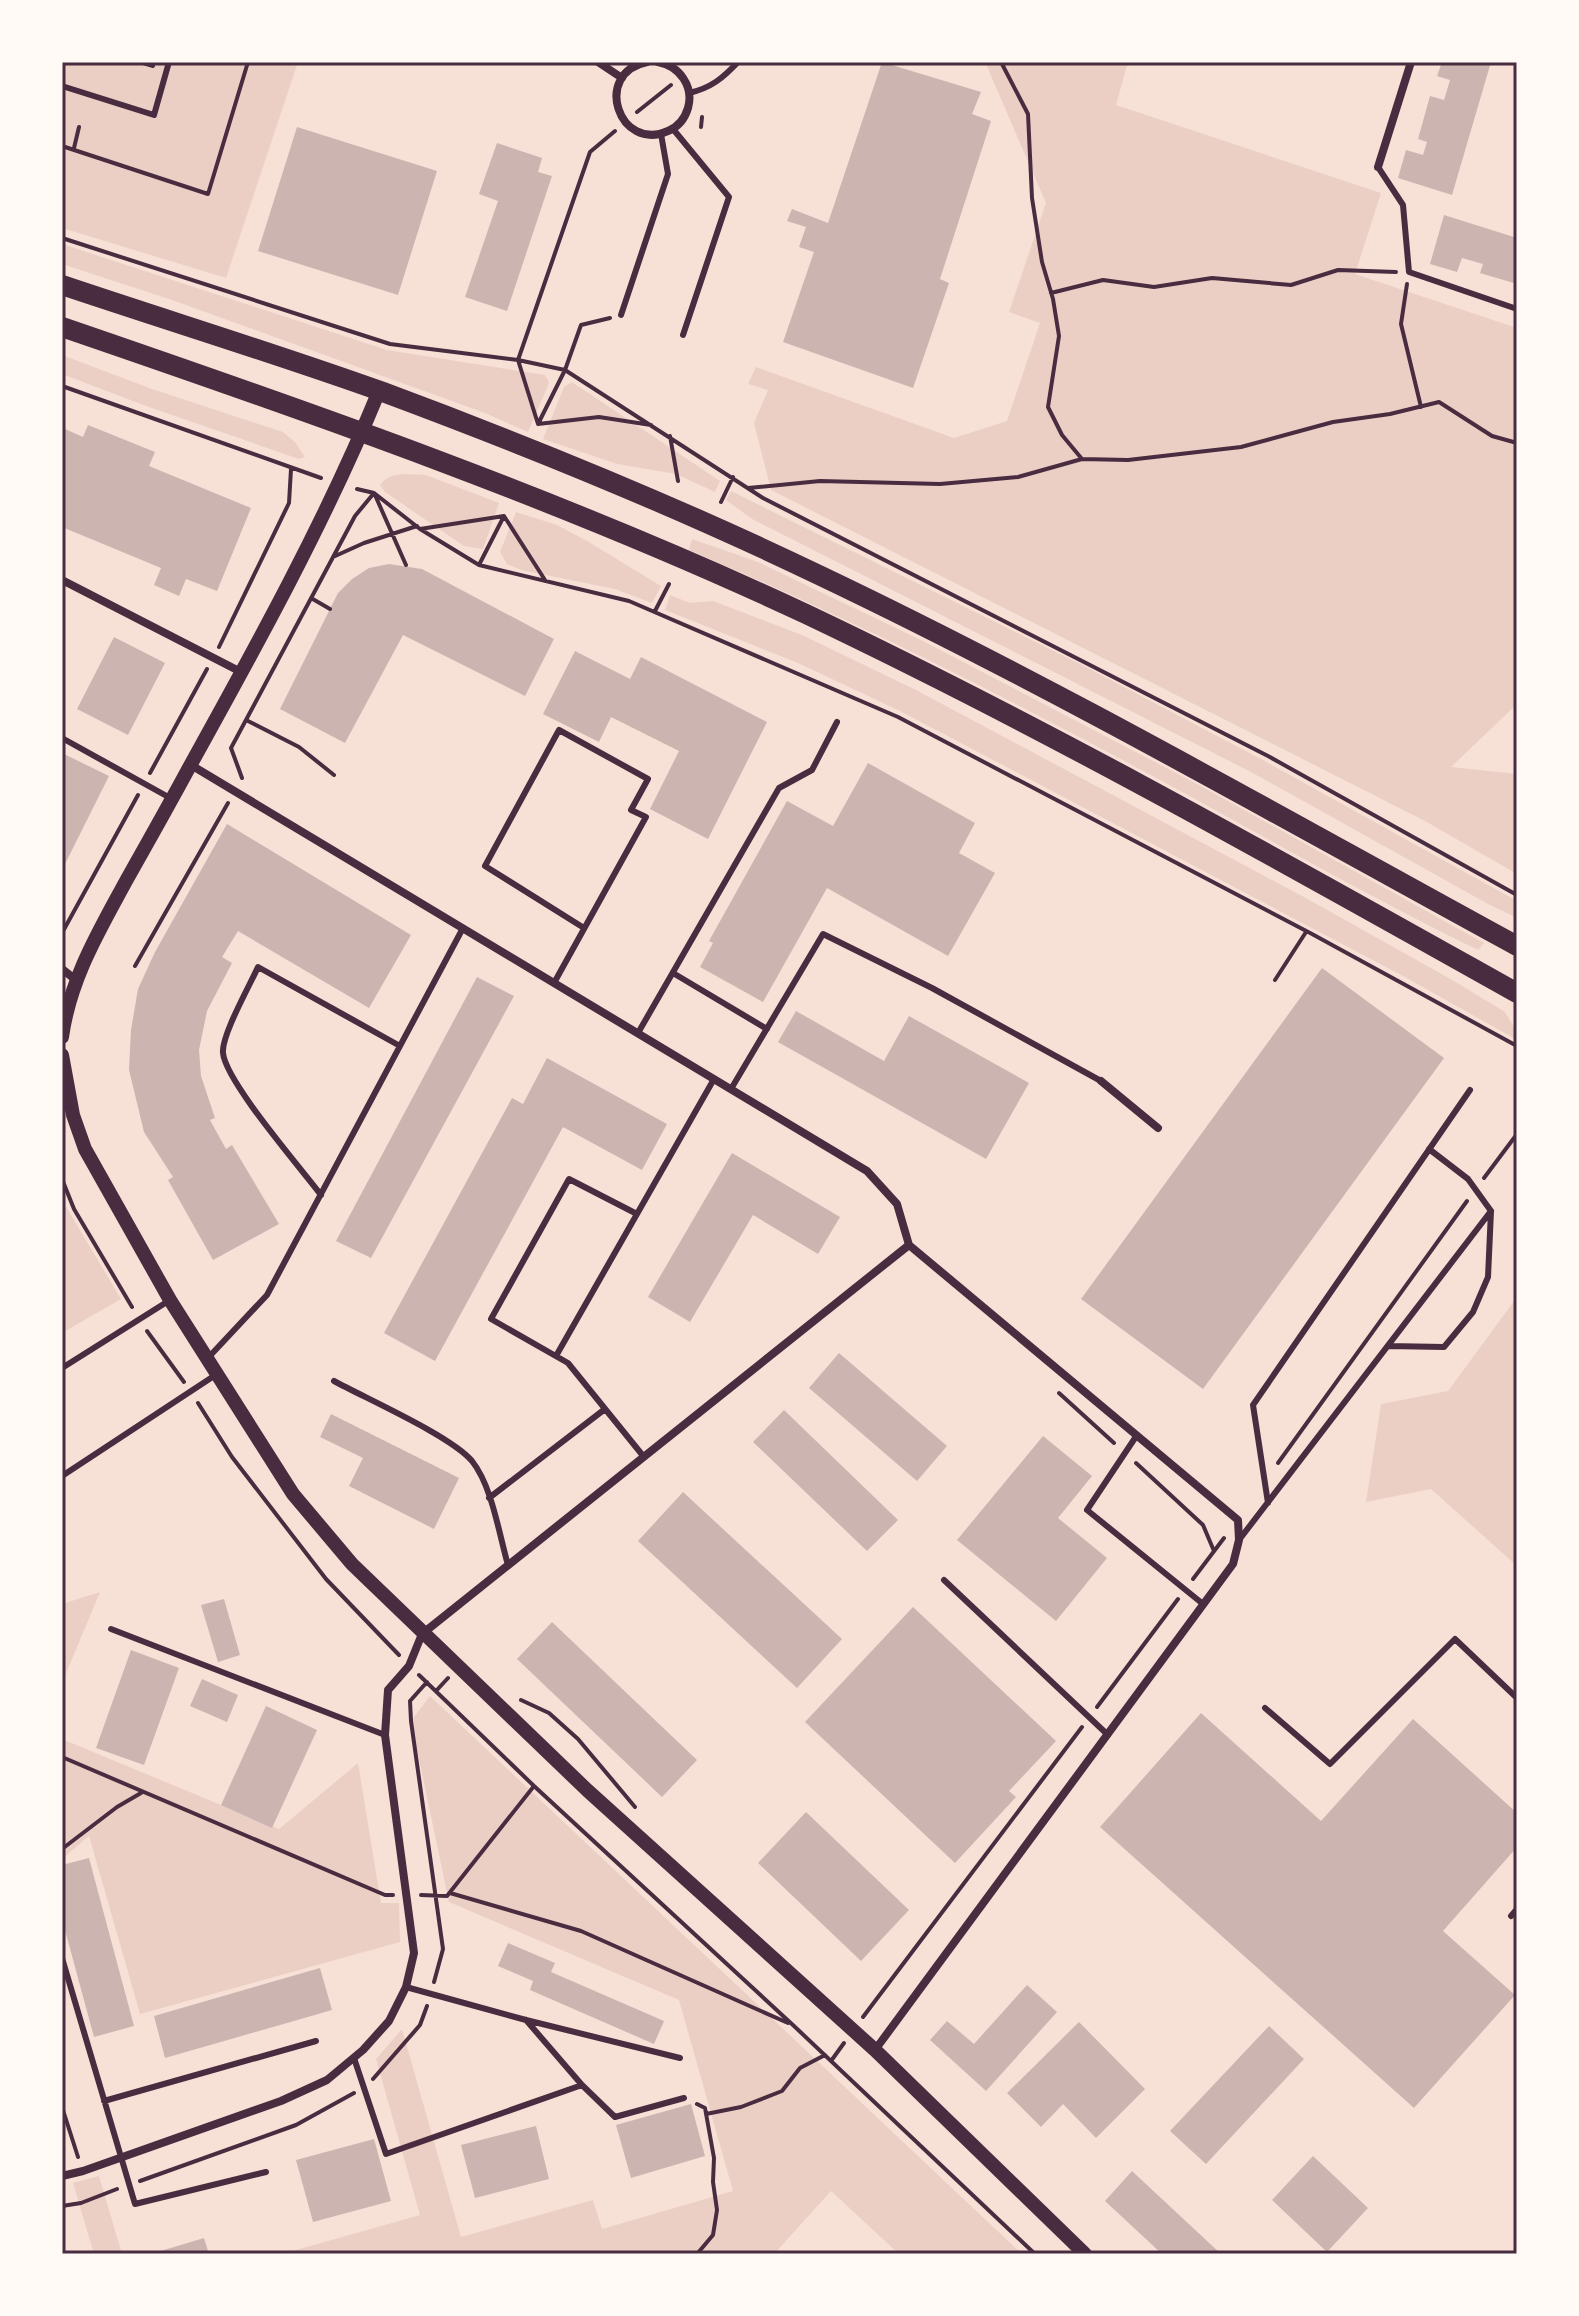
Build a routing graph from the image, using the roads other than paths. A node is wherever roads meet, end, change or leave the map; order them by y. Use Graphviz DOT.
graph roads {
  1 [pos="169,62"];
  2 [pos="598,62"];
  3 [pos="647,62"];
  4 [pos="662,62"];
  5 [pos="738,62"];
  6 [pos="1400,62"];
  7 [pos="1411,64"];
  8 [pos="622,78"];
  9 [pos="62,86"];
  10 [pos="689,93"];
  11 [pos="673,129"];
  12 [pos="661,134"];
  13 [pos="1378,167"];
  14 [pos="62,285"];
  15 [pos="1517,309"];
  16 [pos="621,315"];
  17 [pos="62,327"];
  18 [pos="683,335"];
  19 [pos="379,391"];
  20 [pos="362,433"];
  21 [pos="62,580"];
  22 [pos="241,672"];
  23 [pos="837,722"];
  24 [pos="62,738"];
  25 [pos="191,765"];
  26 [pos="172,799"];
  27 [pos="463,928"];
  28 [pos="584,928"];
  29 [pos="1517,946"];
  30 [pos="62,969"];
  31 [pos="673,973"];
  32 [pos="76,980"];
  33 [pos="554,983"];
  34 [pos="1517,993"];
  35 [pos="767,1029"];
  36 [pos="638,1033"];
  37 [pos="62,1037"];
  38 [pos="400,1046"];
  39 [pos="62,1055"];
  40 [pos="714,1079"];
  41 [pos="1101,1081"];
  42 [pos="731,1089"];
  43 [pos="1470,1090"];
  44 [pos="1158,1128"];
  45 [pos="1429,1149"];
  46 [pos="321,1195"];
  47 [pos="1491,1211"];
  48 [pos="637,1214"];
  49 [pos="909,1245"];
  50 [pos="170,1300"];
  51 [pos="1388,1346"];
  52 [pos="556,1356"];
  53 [pos="207,1359"];
  54 [pos="62,1368"];
  55 [pos="217,1374"];
  56 [pos="334,1381"];
  57 [pos="605,1409"];
  58 [pos="1137,1435"];
  59 [pos="644,1457"];
  60 [pos="62,1476"];
  61 [pos="489,1498"];
  62 [pos="1268,1503"];
  63 [pos="1239,1540"];
  64 [pos="508,1565"];
  65 [pos="944,1580"];
  66 [pos="1203,1604"];
  67 [pos="111,1629"];
  68 [pos="422,1634"];
  69 [pos="1517,1698"];
  70 [pos="1265,1708"];
  71 [pos="385,1735"];
  72 [pos="1108,1735"];
  73 [pos="1517,1909"];
  74 [pos="1511,1916"];
  75 [pos="62,1958"];
  76 [pos="406,1987"];
  77 [pos="526,2020"];
  78 [pos="316,2041"];
  79 [pos="875,2050"];
  80 [pos="354,2058"];
  81 [pos="680,2058"];
  82 [pos="582,2085"];
  83 [pos="684,2098"];
  84 [pos="104,2101"];
  85 [pos="121,2157"];
  86 [pos="266,2172"];
  87 [pos="62,2176"];
  88 [pos="1083,2253"];
  1 -- 9 [label="lane"];
  2 -- 8 [label="street"];
  3 -- 8 [label="street"];
  4 -- 10 [label="street"];
  5 -- 10 [label="lane"];
  6 -- 7 [label="street"];
  7 -- 13 [label="street"];
  8 -- 12 [label="street"];
  10 -- 11 [label="street"];
  11 -- 12 [label="street"];
  11 -- 18 [label="lane"];
  12 -- 16 [label="lane"];
  13 -- 15 [label="lane"];
  14 -- 19 [label="main road"];
  17 -- 20 [label="main road"];
  19 -- 20 [label="street"];
  19 -- 29 [label="main road"];
  20 -- 22 [label="street"];
  20 -- 34 [label="main road"];
  21 -- 22 [label="street"];
  22 -- 25 [label="street"];
  23 -- 31 [label="lane"];
  24 -- 26 [label="lane"];
  25 -- 26 [label="street"];
  25 -- 27 [label="street"];
  26 -- 32 [label="street"];
  27 -- 33 [label="street"];
  27 -- 38 [label="lane"];
  28 -- 28 [label="lane"];
  28 -- 33 [label="lane"];
  30 -- 32 [label="street"];
  31 -- 35 [label="lane"];
  31 -- 36 [label="lane"];
  32 -- 37 [label="street"];
  33 -- 36 [label="street"];
  35 -- 41 [label="lane"];
  35 -- 42 [label="lane"];
  36 -- 40 [label="street"];
  38 -- 46 [label="lane"];
  38 -- 46 [label="lane"];
  39 -- 50 [label="street"];
  40 -- 42 [label="street"];
  40 -- 48 [label="lane"];
  41 -- 44 [label="street"];
  42 -- 49 [label="street"];
  43 -- 45 [label="lane"];
  45 -- 47 [label="lane"];
  45 -- 62 [label="lane"];
  46 -- 53 [label="lane"];
  47 -- 51 [label="lane"];
  47 -- 51 [label="lane"];
  48 -- 52 [label="lane"];
  48 -- 52 [label="lane"];
  49 -- 58 [label="street"];
  49 -- 59 [label="street"];
  50 -- 53 [label="street"];
  50 -- 54 [label="lane"];
  51 -- 62 [label="lane"];
  52 -- 57 [label="lane"];
  53 -- 55 [label="street"];
  55 -- 60 [label="lane"];
  55 -- 68 [label="street"];
  56 -- 61 [label="lane"];
  57 -- 59 [label="lane"];
  57 -- 61 [label="lane"];
  58 -- 63 [label="street"];
  58 -- 66 [label="lane"];
  59 -- 64 [label="street"];
  61 -- 64 [label="lane"];
  62 -- 63 [label="lane"];
  63 -- 66 [label="street"];
  64 -- 68 [label="street"];
  65 -- 72 [label="lane"];
  66 -- 72 [label="street"];
  67 -- 71 [label="lane"];
  68 -- 71 [label="street"];
  68 -- 79 [label="street"];
  69 -- 70 [label="lane"];
  71 -- 76 [label="street"];
  72 -- 79 [label="street"];
  73 -- 74 [label="lane"];
  75 -- 84 [label="lane"];
  76 -- 77 [label="lane"];
  76 -- 80 [label="street"];
  77 -- 81 [label="lane"];
  77 -- 82 [label="lane"];
  78 -- 84 [label="lane"];
  79 -- 88 [label="street"];
  80 -- 82 [label="lane"];
  80 -- 85 [label="street"];
  82 -- 83 [label="lane"];
  84 -- 85 [label="lane"];
  85 -- 86 [label="lane"];
  85 -- 87 [label="street"];
}
